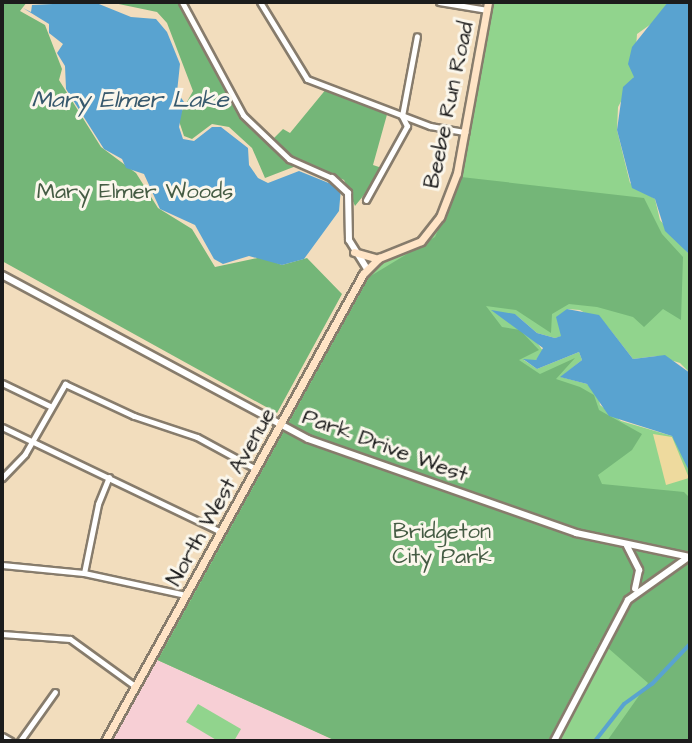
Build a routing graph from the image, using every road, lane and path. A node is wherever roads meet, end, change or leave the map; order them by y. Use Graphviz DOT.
graph roads {
  1 [pos="182,2"];
  2 [pos="260,2"];
  3 [pos="439,2"];
  4 [pos="488,6"];
  5 [pos="417,36"];
  6 [pos="402,116"];
  7 [pos="465,132"];
  8 [pos="332,178"];
  9 [pos="366,200"];
  10 [pos="354,252"];
  11 [pos="378,259"];
  12 [pos="367,269"];
  13 [pos="2,275"];
  14 [pos="2,383"];
  15 [pos="50,406"];
  16 [pos="280,426"];
  17 [pos="2,427"];
  18 [pos="34,440"];
  19 [pos="256,469"];
  20 [pos="109,477"];
  21 [pos="2,478"];
  22 [pos="222,532"];
  23 [pos="627,546"];
  24 [pos="689,557"];
  25 [pos="2,565"];
  26 [pos="84,573"];
  27 [pos="634,593"];
  28 [pos="187,595"];
  29 [pos="2,634"];
  30 [pos="136,687"];
  31 [pos="55,692"];
  32 [pos="2,736"];
  33 [pos="11,741"];
  34 [pos="20,741"];
  35 [pos="105,741"];
  36 [pos="554,741"];
  1 -- 8 [label="street"];
  2 -- 6 [label="street"];
  3 -- 4 [label="street"];
  4 -- 7 [label="main road, Beebe Run Road"];
  5 -- 6 [label="street"];
  6 -- 7 [label="street"];
  6 -- 9 [label="street"];
  7 -- 11 [label="main road, Beebe Run Road"];
  8 -- 10 [label="street"];
  10 -- 11 [label="main road"];
  10 -- 12 [label="street"];
  11 -- 12 [label="main road, Beebe Run Road"];
  12 -- 16 [label="main road, North West Avenue"];
  13 -- 16 [label="street, Park Drive West"];
  14 -- 15 [label="street"];
  15 -- 18 [label="street"];
  15 -- 19 [label="street"];
  16 -- 19 [label="main road, North West Avenue"];
  16 -- 23 [label="street, Park Drive West"];
  17 -- 18 [label="street"];
  18 -- 20 [label="street"];
  18 -- 21 [label="street"];
  19 -- 22 [label="main road, North West Avenue"];
  20 -- 22 [label="street"];
  20 -- 26 [label="street"];
  22 -- 28 [label="main road, North West Avenue"];
  23 -- 24 [label="street, Park Drive West"];
  23 -- 27 [label="street"];
  24 -- 27 [label="street"];
  25 -- 26 [label="street"];
  26 -- 28 [label="street"];
  27 -- 36 [label="street"];
  28 -- 30 [label="main road, North West Avenue"];
  29 -- 30 [label="street"];
  30 -- 35 [label="main road, North West Avenue"];
  31 -- 34 [label="street"];
  32 -- 33 [label="street"];
}
